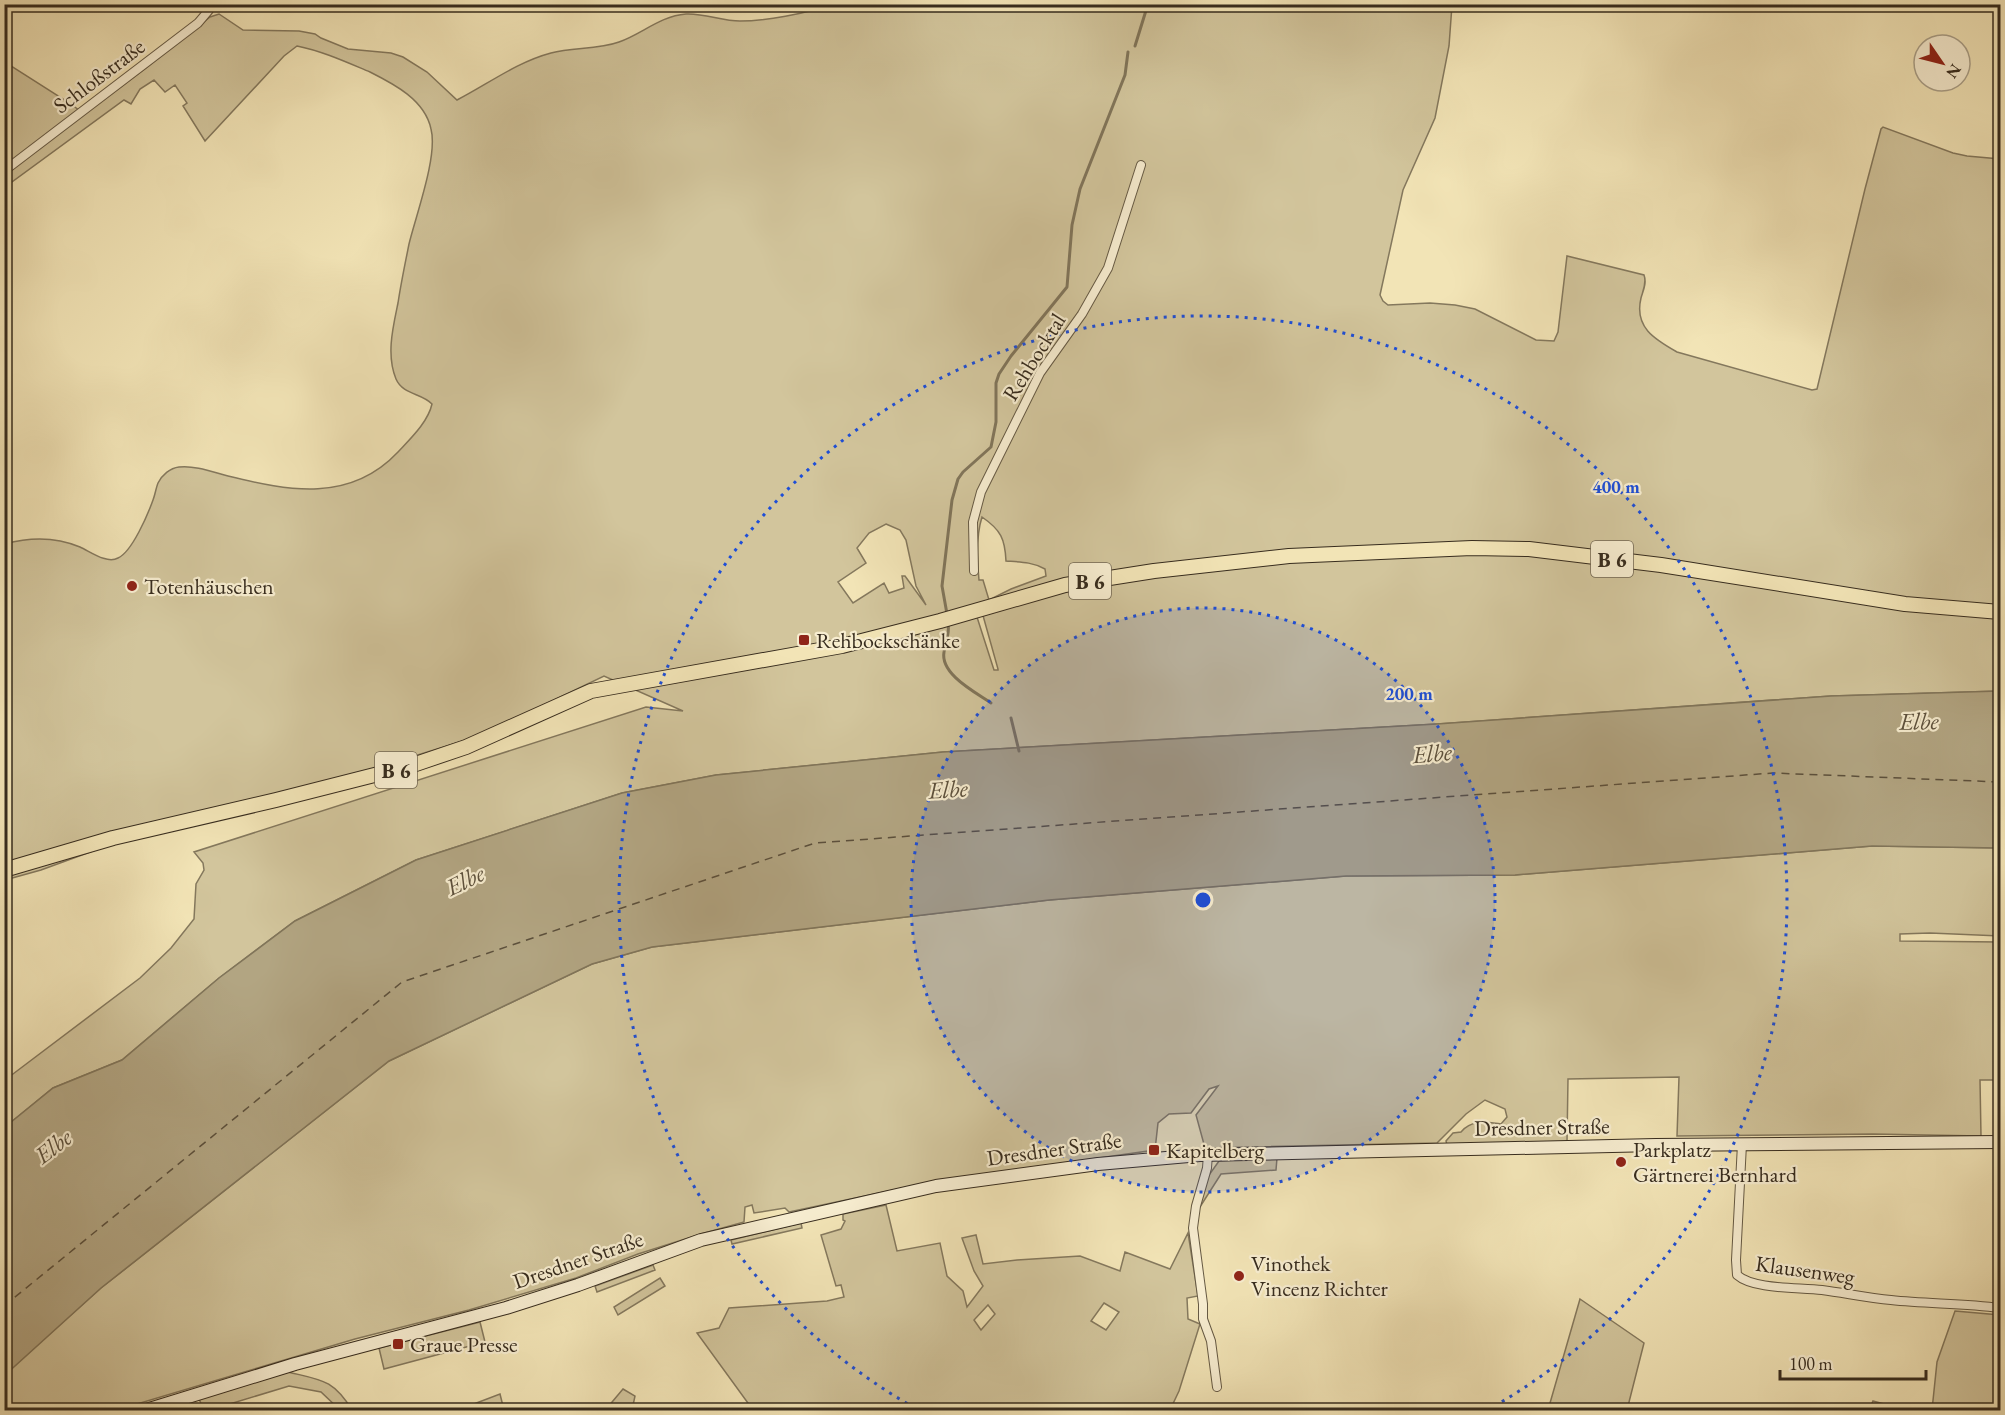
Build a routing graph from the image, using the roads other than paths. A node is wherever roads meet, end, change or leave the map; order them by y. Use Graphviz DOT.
graph roads {
  1 [pos="209,4"];
  2 [pos="1141,165"];
  3 [pos="4,171"];
  4 [pos="974,571"];
  5 [pos="2001,612"];
  6 [pos="4,870"];
  7 [pos="2001,1142"];
  8 [pos="1742,1144"];
  9 [pos="1208,1154"];
  10 [pos="2001,1308"];
  11 [pos="1217,1387"];
  12 [pos="146,1410"];
  1 -- 3 [label="street, Schloßstraße"];
  2 -- 4 [label="street, Rehbocktal"];
  5 -- 6 [label="main road, B 6"];
  7 -- 8 [label="main road, Dresdner Straße"];
  8 -- 9 [label="main road, Dresdner Straße"];
  8 -- 10 [label="street, Klausenweg"];
  9 -- 11 [label="street"];
  9 -- 12 [label="main road, Dresdner Straße"];
}
